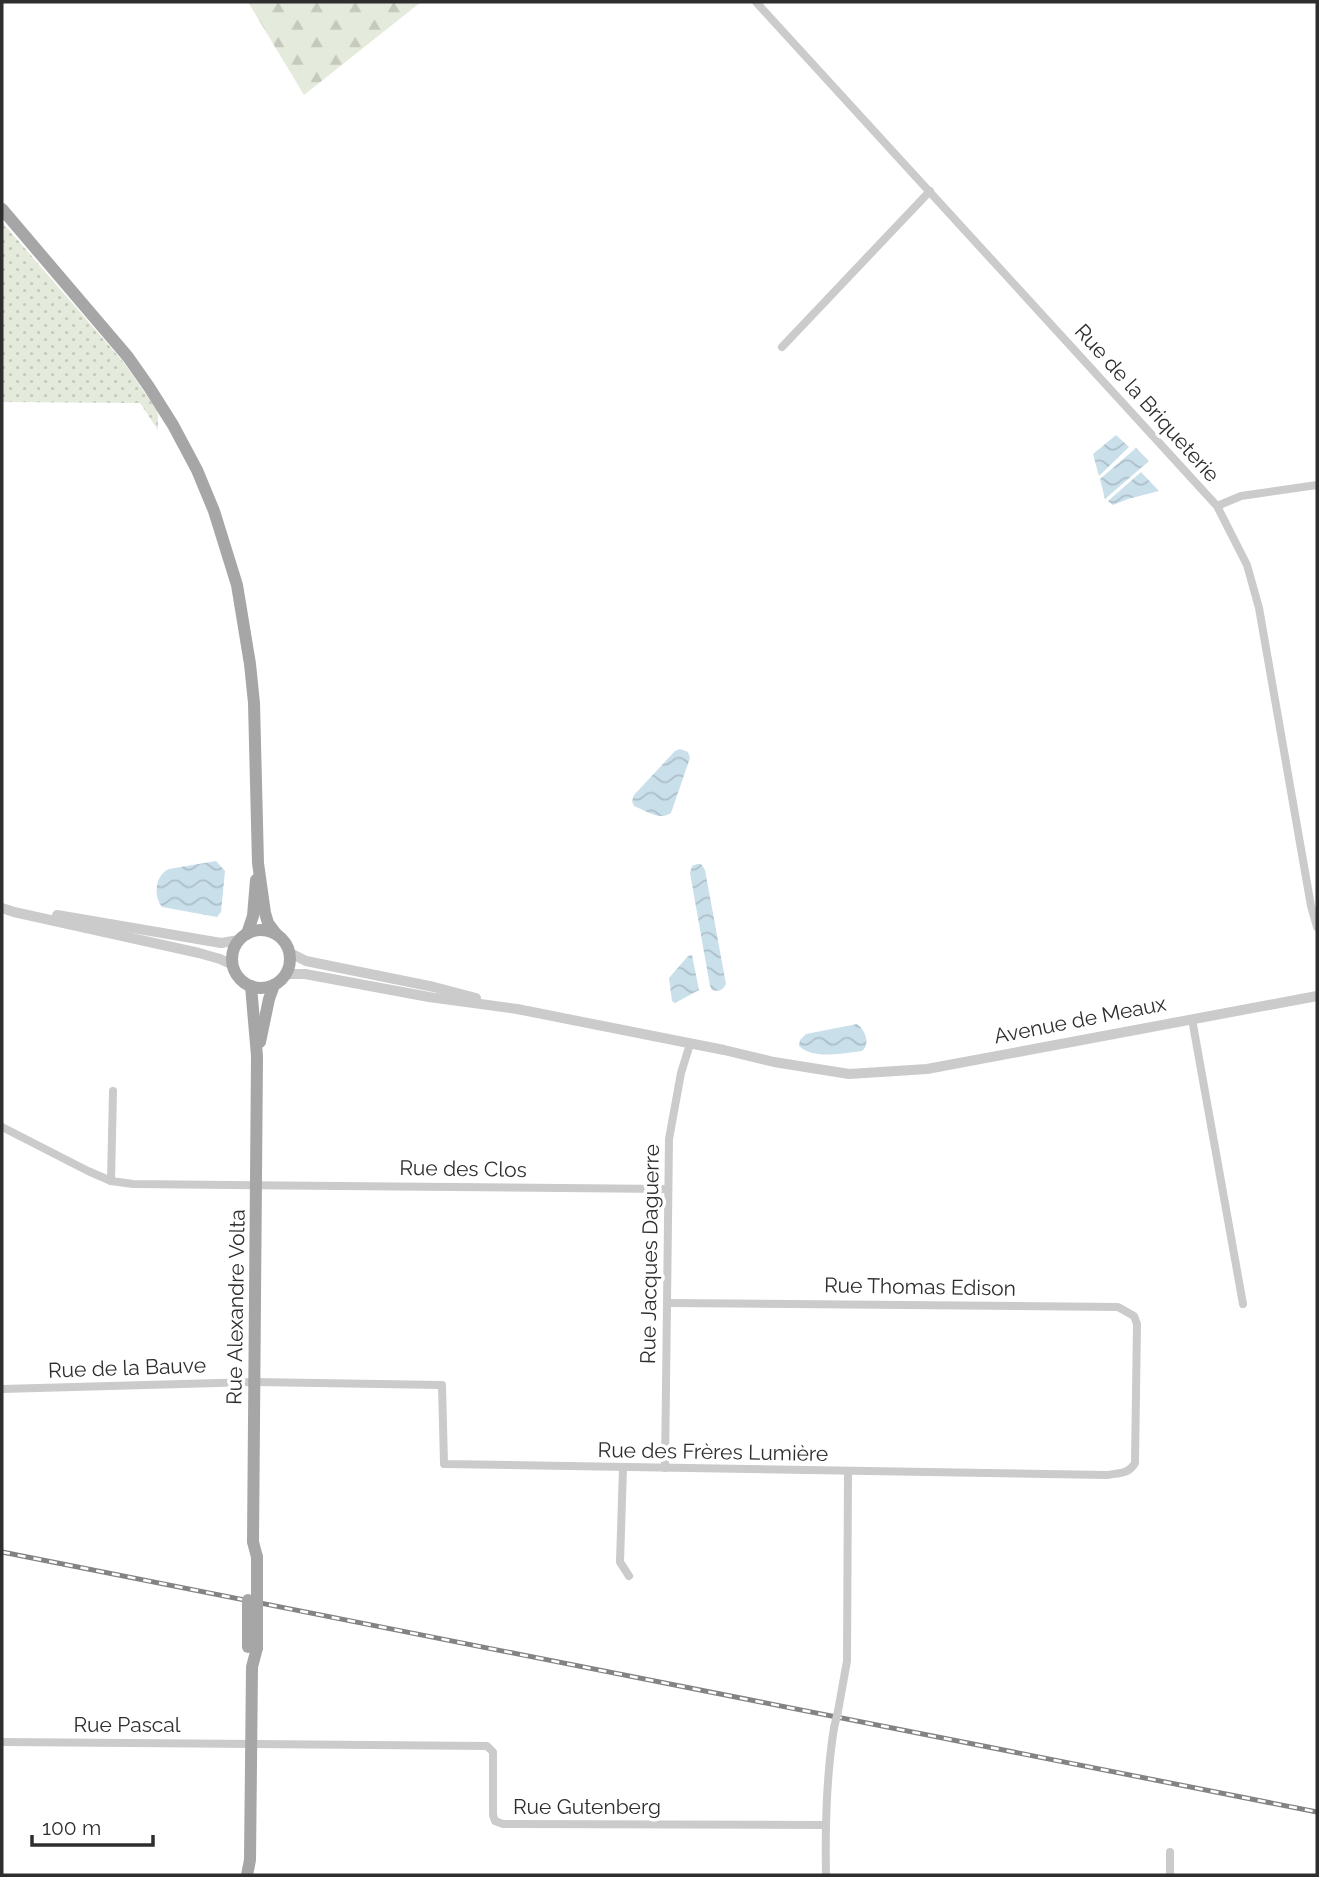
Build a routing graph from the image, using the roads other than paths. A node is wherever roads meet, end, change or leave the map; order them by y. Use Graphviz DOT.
graph roads {
  1 [pos="756,2"];
  2 [pos="930,191"];
  3 [pos="2,209"];
  4 [pos="782,346"];
  5 [pos="1317,485"];
  6 [pos="1217,506"];
  7 [pos="258,863"];
  8 [pos="3,908"];
  9 [pos="1317,927"];
  10 [pos="277,935"];
  11 [pos="243,937"];
  12 [pos="290,953"];
  13 [pos="233,965"];
  14 [pos="286,974"];
  15 [pos="274,985"];
  16 [pos="251,986"];
  17 [pos="1317,996"];
  18 [pos="517,1009"];
  19 [pos="1192,1019"];
  20 [pos="691,1044"];
  21 [pos="257,1056"];
  22 [pos="113,1091"];
  23 [pos="2,1127"];
  24 [pos="111,1181"];
  25 [pos="257,1185"];
  26 [pos="668,1189"];
  27 [pos="667,1303"];
  28 [pos="1243,1304"];
  29 [pos="1138,1352"];
  30 [pos="254,1382"];
  31 [pos="2,1389"];
  32 [pos="623,1468"];
  33 [pos="665,1468"];
  34 [pos="848,1471"];
  35 [pos="629,1576"];
  36 [pos="2,1742"];
  37 [pos="251,1744"];
  38 [pos="825,1825"];
  39 [pos="1170,1852"];
  40 [pos="250,1860"];
  41 [pos="247,1875"];
  42 [pos="253,1875"];
  43 [pos="826,1875"];
  44 [pos="1170,1875"];
  1 -- 2 [label="street, Rue de la Briqueterie"];
  2 -- 4 [label="street"];
  2 -- 6 [label="street, Rue de la Briqueterie"];
  3 -- 7 [label="main road"];
  5 -- 6 [label="street"];
  6 -- 9 [label="street, Rue de la Briqueterie"];
  7 -- 10 [label="main road"];
  7 -- 11 [label="main road"];
  8 -- 11 [label="street"];
  8 -- 13 [label="street"];
  10 -- 11 [label="main road"];
  10 -- 12 [label="main road"];
  11 -- 13 [label="main road"];
  12 -- 14 [label="main road"];
  12 -- 18 [label="street"];
  13 -- 16 [label="main road"];
  14 -- 15 [label="main road"];
  14 -- 18 [label="street"];
  15 -- 16 [label="main road"];
  15 -- 21 [label="main road, Rue Alexandre Volta"];
  16 -- 21 [label="main road, Rue Alexandre Volta"];
  17 -- 19 [label="street, Avenue de Meaux"];
  18 -- 20 [label="street, Avenue de Meaux"];
  19 -- 20 [label="street, Avenue de Meaux"];
  19 -- 28 [label="street"];
  20 -- 26 [label="street, Rue Jacques Daguerre"];
  21 -- 25 [label="main road, Rue Alexandre Volta"];
  22 -- 24 [label="street"];
  23 -- 24 [label="street, Rue des Clos"];
  24 -- 25 [label="street, Rue des Clos"];
  25 -- 26 [label="street, Rue des Clos"];
  25 -- 30 [label="main road, Rue Alexandre Volta"];
  26 -- 27 [label="street, Rue Jacques Daguerre"];
  27 -- 29 [label="street, Rue Thomas Edison"];
  27 -- 33 [label="street, Rue Jacques Daguerre"];
  29 -- 34 [label="street, Rue des Frères Lumière"];
  30 -- 31 [label="street, Rue de la Bauve"];
  30 -- 32 [label="street, Rue des Frères Lumière"];
  30 -- 37 [label="main road, Rue Alexandre Volta, bridge"];
  32 -- 33 [label="street, Rue des Frères Lumière"];
  32 -- 35 [label="street"];
  33 -- 34 [label="street, Rue des Frères Lumière"];
  34 -- 38 [label="street, bridge"];
  36 -- 37 [label="street, Rue Pascal"];
  37 -- 38 [label="street, Rue Gutenberg"];
  37 -- 40 [label="main road, Rue Alexandre Volta"];
  38 -- 43 [label="street"];
  39 -- 44 [label="street"];
  40 -- 41 [label="main road"];
  40 -- 42 [label="main road"];
}
